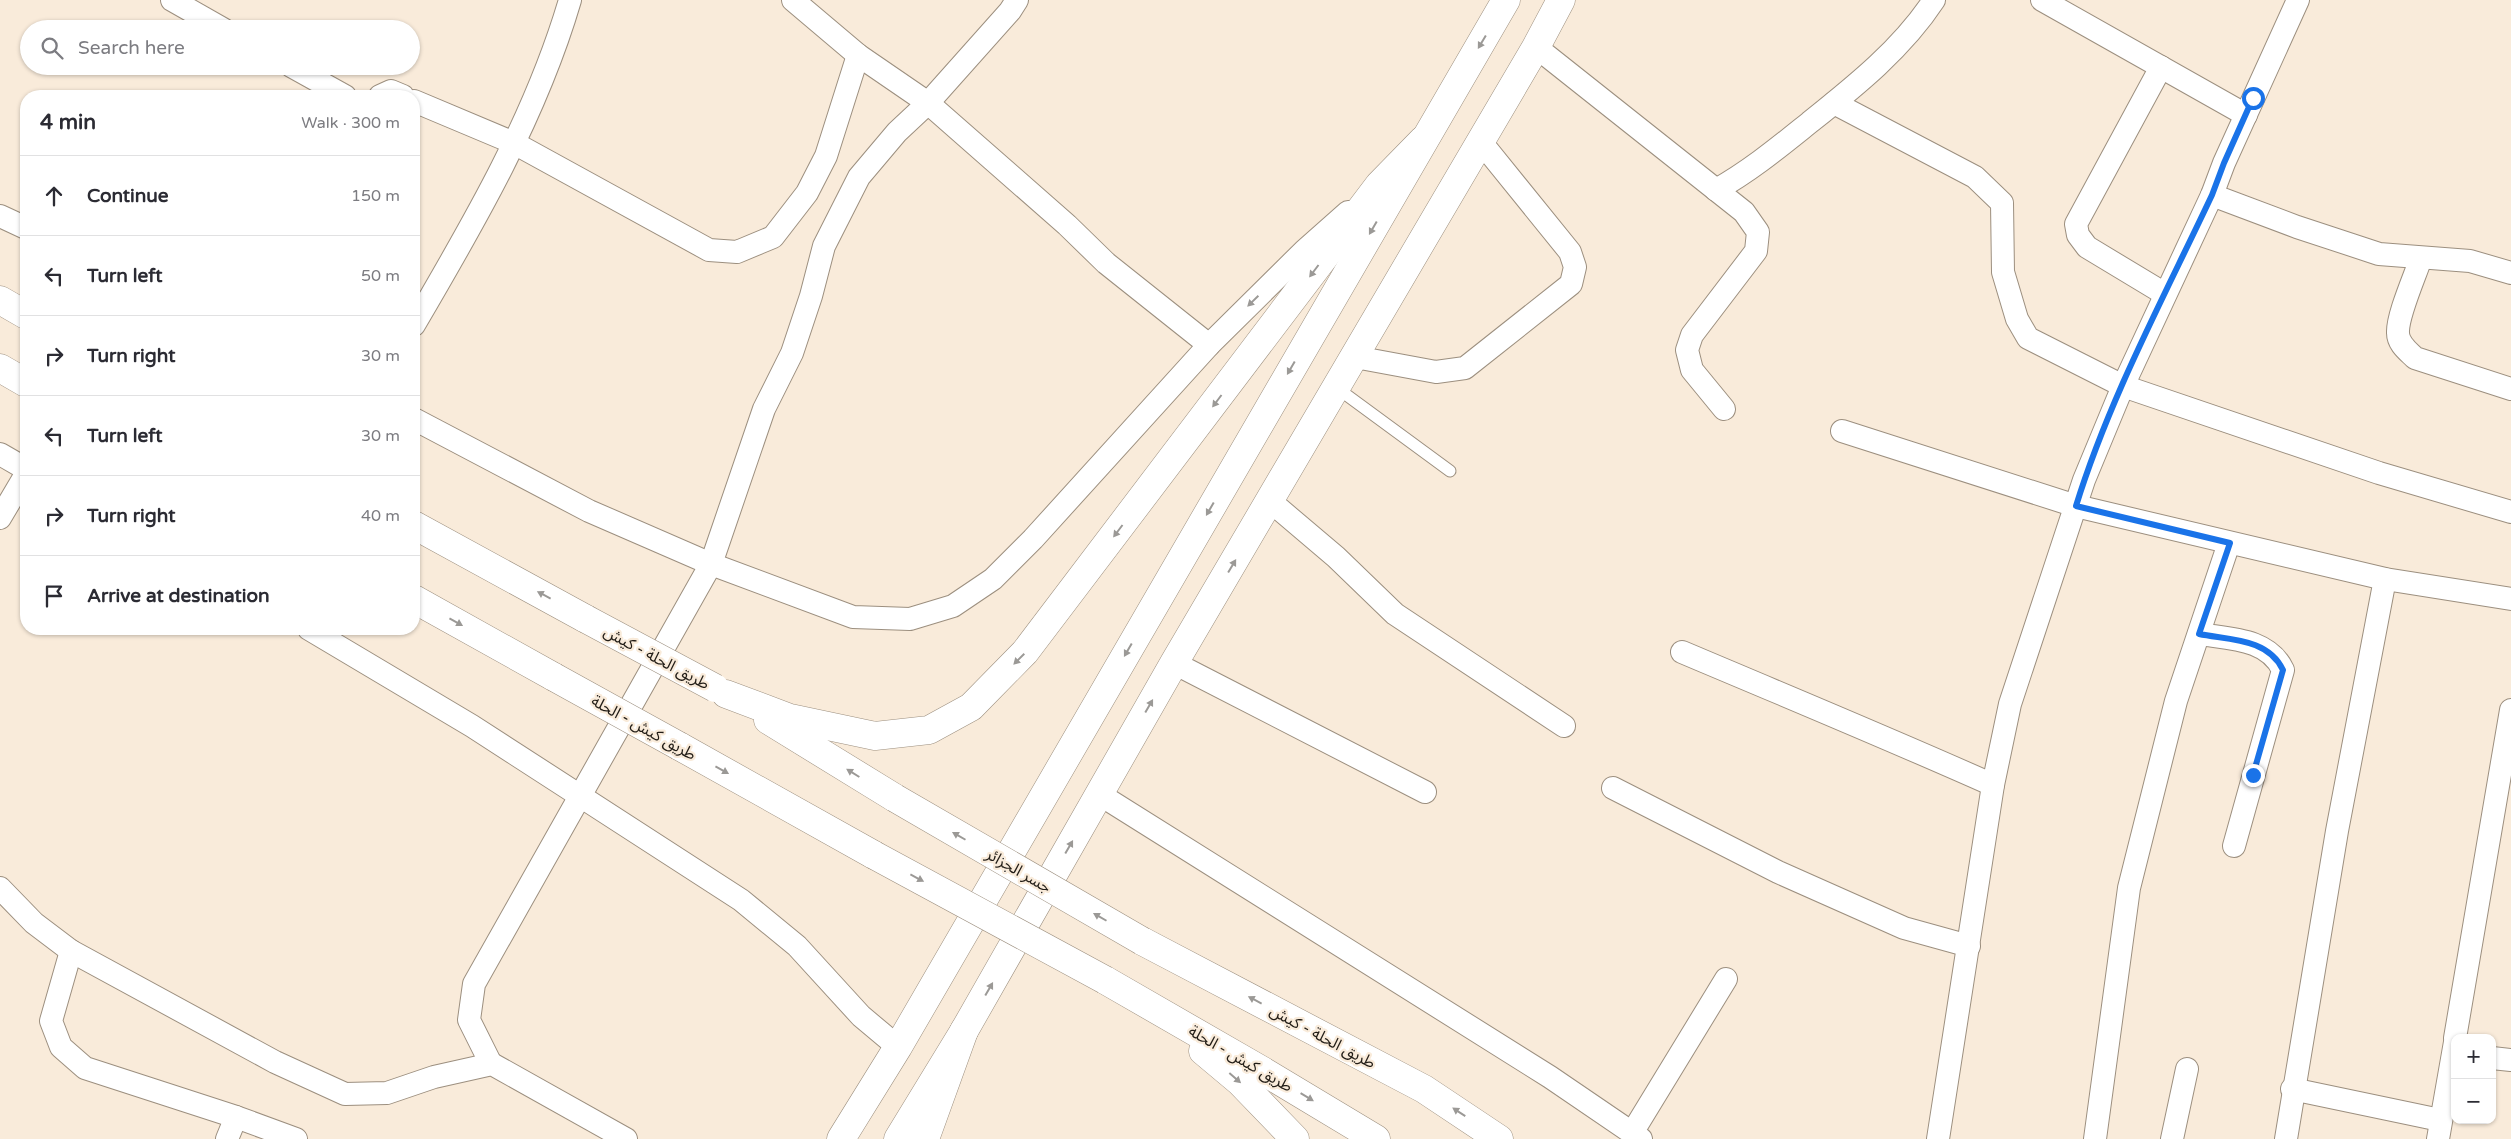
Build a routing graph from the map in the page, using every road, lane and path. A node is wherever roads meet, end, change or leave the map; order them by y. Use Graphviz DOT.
graph roads {
  1 [pos="172,0"];
  2 [pos="570,0"];
  3 [pos="792,0"];
  4 [pos="1017,0"];
  5 [pos="1506,0"];
  6 [pos="1934,0"];
  7 [pos="2042,0"];
  8 [pos="2298,0"];
  9 [pos="1556,4"];
  10 [pos="207,20"];
  11 [pos="1536,47"];
  12 [pos="858,55"];
  13 [pos="2161,67"];
  14 [pos="307,75"];
  15 [pos="334,90"];
  16 [pos="928,102"];
  17 [pos="1834,103"];
  18 [pos="420,104"];
  19 [pos="2246,115"];
  20 [pos="1423,140"];
  21 [pos="1481,142"];
  22 [pos="514,143"];
  23 [pos="1379,185"];
  24 [pos="1716,190"];
  25 [pos="2212,195"];
  26 [pos="0,216"];
  27 [pos="20,225"];
  28 [pos="2421,258"];
  29 [pos="2511,273"];
  30 [pos="2166,294"];
  31 [pos="0,300"];
  32 [pos="20,311"];
  33 [pos="420,314"];
  34 [pos="1209,345"];
  35 [pos="1355,356"];
  36 [pos="0,368"];
  37 [pos="20,379"];
  38 [pos="2123,386"];
  39 [pos="1337,388"];
  40 [pos="2511,389"];
  41 [pos="1724,409"];
  42 [pos="420,422"];
  43 [pos="1842,431"];
  44 [pos="0,454"];
  45 [pos="20,466"];
  46 [pos="1450,471"];
  47 [pos="20,484"];
  48 [pos="1270,502"];
  49 [pos="2076,506"];
  50 [pos="2511,512"];
  51 [pos="0,518"];
  52 [pos="420,528"];
  53 [pos="2230,543"];
  54 [pos="711,564"];
  55 [pos="2384,579"];
  56 [pos="2511,599"];
  57 [pos="420,601"];
  58 [pos="2199,634"];
  59 [pos="319,635"];
  60 [pos="1682,652"];
  61 [pos="1174,663"];
  62 [pos="720,691"];
  63 [pos="2511,710"];
  64 [pos="1564,726"];
  65 [pos="1993,785"];
  66 [pos="1613,788"];
  67 [pos="1426,792"];
  68 [pos="1099,794"];
  69 [pos="581,795"];
  70 [pos="895,798"];
  71 [pos="2234,846"];
  72 [pos="0,888"];
  73 [pos="1142,941"];
  74 [pos="1969,946"];
  75 [pos="71,951"];
  76 [pos="1726,979"];
  77 [pos="1144,1002"];
  78 [pos="964,1031"];
  79 [pos="2456,1034"];
  80 [pos="898,1047"];
  81 [pos="2496,1058"];
  82 [pos="2511,1060"];
  83 [pos="2451,1063"];
  84 [pos="491,1064"];
  85 [pos="2187,1069"];
  86 [pos="2292,1089"];
  87 [pos="236,1117"];
  88 [pos="2439,1129"];
  89 [pos="1637,1136"];
  90 [pos="227,1139"];
  91 [pos="296,1139"];
  92 [pos="626,1139"];
  93 [pos="841,1139"];
  94 [pos="898,1139"];
  95 [pos="926,1139"];
  96 [pos="1295,1139"];
  97 [pos="1376,1139"];
  98 [pos="1500,1139"];
  99 [pos="1938,1139"];
  100 [pos="2095,1139"];
  101 [pos="2172,1139"];
  102 [pos="2286,1139"];
  1 -- 10 [label="street"];
  2 -- 22 [label="street"];
  3 -- 12 [label="street"];
  4 -- 16 [label="street"];
  5 -- 20 [label="main road, one-way"];
  6 -- 17 [label="street"];
  7 -- 13 [label="street"];
  8 -- 19 [label="street"];
  9 -- 11 [label="main road"];
  11 -- 21 [label="main road"];
  11 -- 24 [label="street"];
  12 -- 16 [label="street"];
  12 -- 22 [label="street"];
  13 -- 19 [label="street"];
  13 -- 30 [label="street"];
  14 -- 15 [label="street"];
  16 -- 34 [label="street"];
  16 -- 54 [label="street"];
  17 -- 24 [label="street"];
  17 -- 38 [label="street"];
  18 -- 22 [label="street"];
  19 -- 25 [label="street"];
  20 -- 23 [label="main road"];
  20 -- 80 [label="main road, one-way"];
  21 -- 35 [label="main road"];
  21 -- 35 [label="street"];
  22 -- 33 [label="street"];
  23 -- 34 [label="street, one-way"];
  23 -- 62 [label="main road, one-way"];
  24 -- 41 [label="street"];
  25 -- 28 [label="street"];
  25 -- 30 [label="street"];
  26 -- 27 [label="street"];
  28 -- 29 [label="street"];
  28 -- 40 [label="street"];
  30 -- 38 [label="street"];
  31 -- 32 [label="main road"];
  34 -- 54 [label="street"];
  35 -- 39 [label="main road"];
  36 -- 37 [label="main road"];
  38 -- 49 [label="street"];
  38 -- 50 [label="street"];
  39 -- 46 [label="lane"];
  39 -- 48 [label="main road"];
  42 -- 54 [label="street"];
  43 -- 49 [label="street"];
  44 -- 45 [label="street"];
  47 -- 51 [label="street"];
  61 -- 48 [label="main road, one-way"];
  48 -- 64 [label="street"];
  49 -- 53 [label="street"];
  49 -- 65 [label="street"];
  62 -- 52 [label="main road, طريق الحلة - كيش, one-way, bridge"];
  53 -- 55 [label="street"];
  53 -- 58 [label="street"];
  54 -- 69 [label="street"];
  55 -- 56 [label="street"];
  55 -- 86 [label="street"];
  57 -- 77 [label="main road, طريق كيش - الحلة, one-way, bridge"];
  58 -- 71 [label="street"];
  58 -- 100 [label="street"];
  59 -- 69 [label="street"];
  60 -- 65 [label="street"];
  61 -- 67 [label="street"];
  68 -- 61 [label="main road, one-way"];
  70 -- 62 [label="main road, طريق الحلة - كيش, one-way"];
  63 -- 79 [label="street"];
  65 -- 74 [label="street"];
  66 -- 74 [label="street"];
  78 -- 68 [label="main road, one-way"];
  68 -- 89 [label="street"];
  69 -- 80 [label="street"];
  69 -- 84 [label="street"];
  73 -- 70 [label="main road, جسر الجزائر, one-way, bridge"];
  72 -- 75 [label="street"];
  98 -- 73 [label="main road, طريق الحلة - كيش, one-way"];
  74 -- 99 [label="street"];
  75 -- 84 [label="street"];
  75 -- 87 [label="street"];
  76 -- 89 [label="street"];
  77 -- 96 [label="main road, one-way"];
  77 -- 97 [label="main road, طريق كيش - الحلة, one-way"];
  78 -- 94 [label="main road"];
  78 -- 95 [label="main road"];
  80 -- 93 [label="main road"];
  81 -- 82 [label="street"];
  83 -- 88 [label="street"];
  84 -- 92 [label="street"];
  85 -- 101 [label="street"];
  86 -- 88 [label="street"];
  86 -- 102 [label="street"];
  87 -- 90 [label="street"];
  87 -- 91 [label="street"];
}
